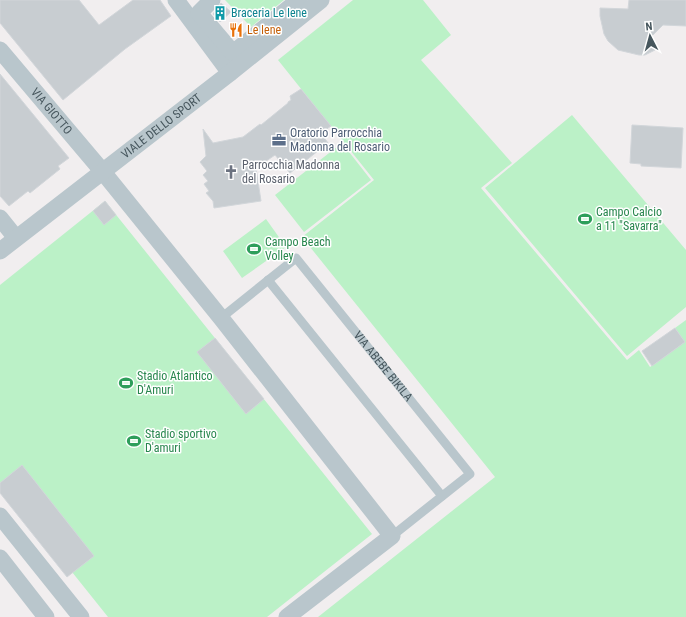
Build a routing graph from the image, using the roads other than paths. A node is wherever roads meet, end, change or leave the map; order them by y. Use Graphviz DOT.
graph roads {
  1 [pos="212,0"];
  2 [pos="299,0"];
  3 [pos="321,0"];
  4 [pos="182,2"];
  5 [pos="0,50"];
  6 [pos="230,73"];
  7 [pos="103,172"];
  8 [pos="0,218"];
  9 [pos="16,238"];
  10 [pos="0,251"];
  11 [pos="268,280"];
  12 [pos="222,318"];
  13 [pos="442,496"];
  14 [pos="0,516"];
  15 [pos="392,536"];
  16 [pos="0,558"];
  17 [pos="60,591"];
  18 [pos="42,612"];
  19 [pos="81,617"];
  20 [pos="287,617"];
  1 -- 2 [label="street"];
  3 -- 6 [label="street, VIALE DELLO SPORT"];
  4 -- 6 [label="street"];
  5 -- 7 [label="street, VIA GIOTTO"];
  6 -- 7 [label="street, VIALE DELLO SPORT"];
  7 -- 9 [label="street, VIALE DELLO SPORT"];
  7 -- 12 [label="street"];
  8 -- 9 [label="street"];
  9 -- 10 [label="street, VIALE DELLO SPORT"];
  11 -- 12 [label="lane, VIA ABEBE BIKILA"];
  11 -- 13 [label="lane"];
  11 -- 13 [label="lane, VIA ABEBE BIKILA"];
  12 -- 15 [label="street"];
  13 -- 15 [label="lane, VIA ABEBE BIKILA"];
  14 -- 17 [label="street"];
  15 -- 20 [label="street, VIA ABEBE BIKILA"];
  16 -- 18 [label="street"];
  17 -- 18 [label="street"];
  17 -- 19 [label="street"];
}
